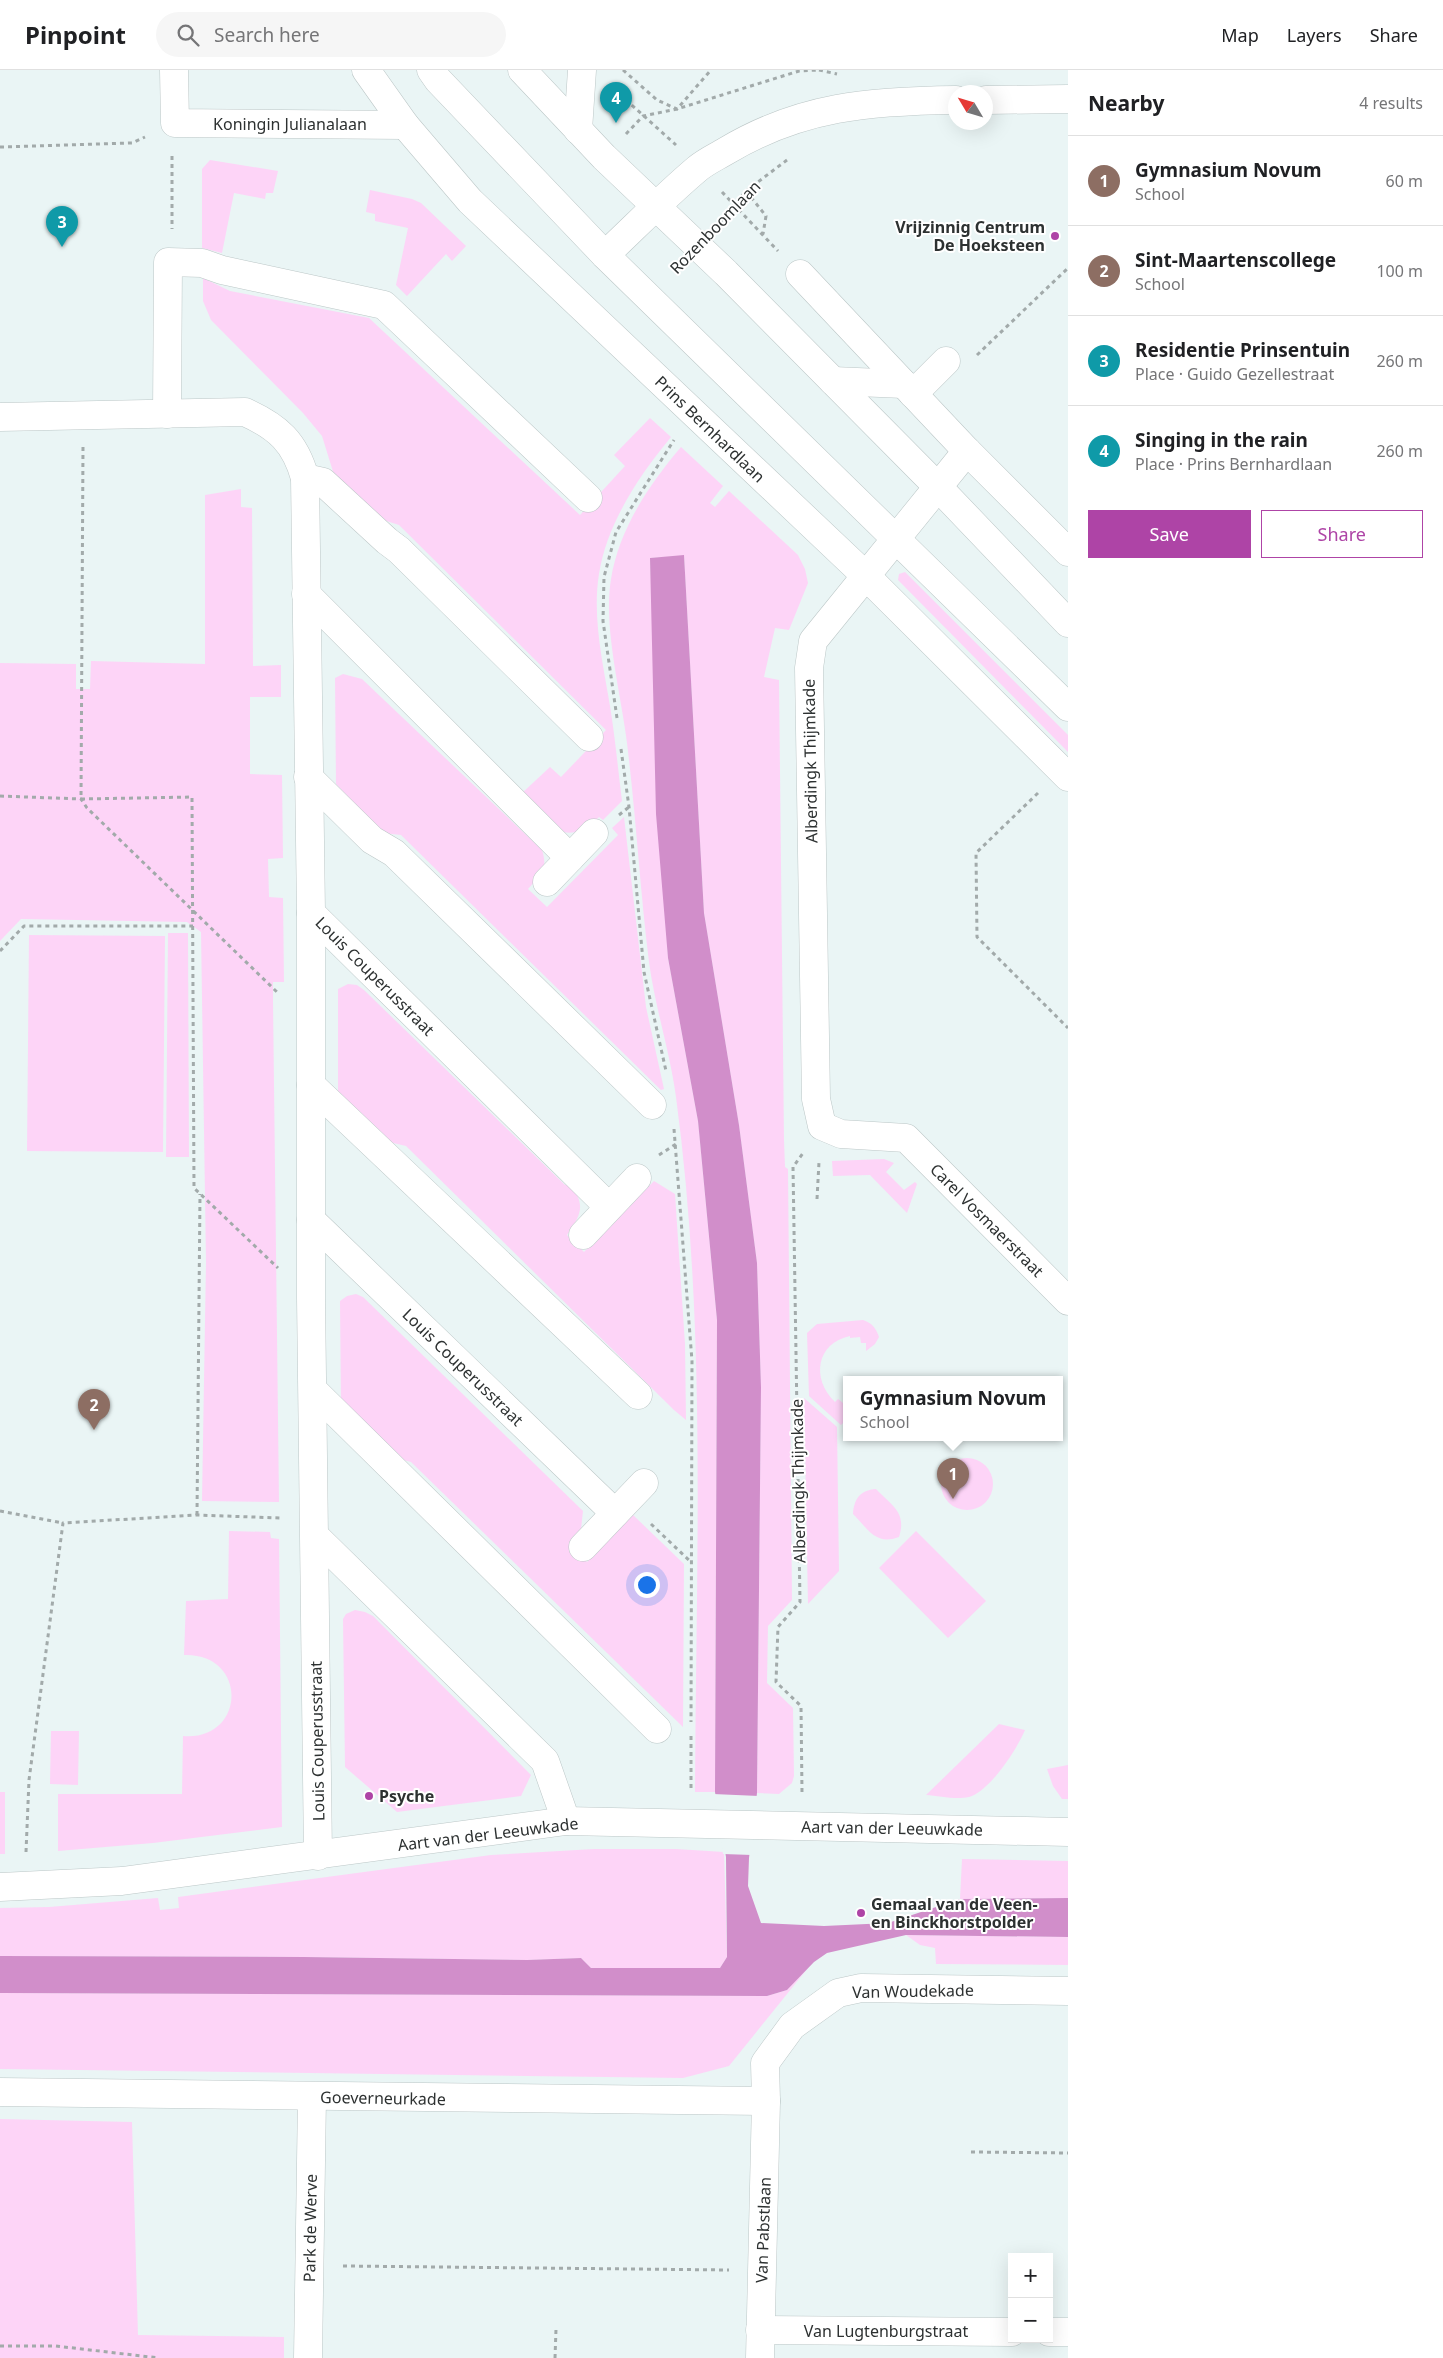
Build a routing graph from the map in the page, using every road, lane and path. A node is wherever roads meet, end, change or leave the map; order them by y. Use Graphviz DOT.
graph roads {
  1 [pos="174,70"];
  2 [pos="366,70"];
  3 [pos="431,70"];
  4 [pos="522,70"];
  5 [pos="582,70"];
  6 [pos="623,70"];
  7 [pos="711,70"];
  8 [pos="819,70"];
  9 [pos="608,84"];
  10 [pos="1068,99"];
  11 [pos="948,100"];
  12 [pos="993,100"];
  13 [pos="677,109"];
  14 [pos="644,116"];
  15 [pos="175,123"];
  16 [pos="405,125"];
  17 [pos="578,130"];
  18 [pos="0,147"];
  19 [pos="604,157"];
  20 [pos="790,158"];
  21 [pos="698,168"];
  22 [pos="746,191"];
  23 [pos="736,206"];
  24 [pos="655,208"];
  25 [pos="763,234"];
  26 [pos="697,246"];
  27 [pos="605,255"];
  28 [pos="168,262"];
  29 [pos="1068,268"];
  30 [pos="800,274"];
  31 [pos="960,361"];
  32 [pos="833,381"];
  33 [pos="908,389"];
  34 [pos="167,414"];
  35 [pos="83,416"];
  36 [pos="0,417"];
  37 [pos="967,451"];
  38 [pos="305,478"];
  39 [pos="938,487"];
  40 [pos="588,498"];
  41 [pos="896,540"];
  42 [pos="1068,552"];
  43 [pos="866,576"];
  44 [pos="306,594"];
  45 [pos="1068,623"];
  46 [pos="1068,707"];
  47 [pos="589,737"];
  48 [pos="1065,773"];
  49 [pos="308,777"];
  50 [pos="0,796"];
  51 [pos="81,798"];
  52 [pos="594,833"];
  53 [pos="570,858"];
  54 [pos="547,882"];
  55 [pos="194,910"];
  56 [pos="311,913"];
  57 [pos="194,926"];
  58 [pos="0,951"];
  59 [pos="310,1003"];
  60 [pos="1068,1028"];
  61 [pos="311,1085"];
  62 [pos="652,1104"];
  63 [pos="822,1126"];
  64 [pos="637,1178"];
  65 [pos="200,1193"];
  66 [pos="610,1207"];
  67 [pos="311,1220"];
  68 [pos="583,1236"];
  69 [pos="282,1272"];
  70 [pos="1068,1301"];
  71 [pos="313,1390"];
  72 [pos="638,1394"];
  73 [pos="629,1499"];
  74 [pos="0,1511"];
  75 [pos="197,1515"];
  76 [pos="63,1523"];
  77 [pos="316,1528"];
  78 [pos="583,1547"];
  79 [pos="691,1562"];
  80 [pos="657,1729"];
  81 [pos="566,1822"];
  82 [pos="790,1825"];
  83 [pos="1068,1832"];
  84 [pos="318,1856"];
  85 [pos="12,1887"];
  86 [pos="1068,1990"];
  87 [pos="0,2092"];
  88 [pos="312,2097"];
  89 [pos="766,2101"];
  90 [pos="971,2152"];
  91 [pos="1068,2153"];
  92 [pos="309,2265"];
  93 [pos="761,2270"];
  94 [pos="556,2329"];
  95 [pos="760,2330"];
  96 [pos="1008,2332"];
  97 [pos="1053,2332"];
  98 [pos="1068,2332"];
  99 [pos="0,2346"];
  100 [pos="159,2358"];
  101 [pos="308,2358"];
  102 [pos="556,2358"];
  103 [pos="760,2358"];
  1 -- 15 [label="street"];
  2 -- 16 [label="street, Prins Bernhardlaan"];
  3 -- 27 [label="street"];
  4 -- 17 [label="street"];
  5 -- 17 [label="street"];
  6 -- 13 [label="path"];
  7 -- 13 [label="path"];
  8 -- 13 [label="path"];
  9 -- 14 [label="path"];
  10 -- 12 [label="street"];
  11 -- 21 [label="street"];
  13 -- 14 [label="path"];
  14 -- 19 [label="path"];
  14 -- 21 [label="path"];
  15 -- 16 [label="street, Koningin Julianalaan"];
  15 -- 18 [label="path"];
  15 -- 28 [label="path"];
  16 -- 43 [label="street, Prins Bernhardlaan"];
  17 -- 19 [label="street"];
  19 -- 24 [label="street"];
  20 -- 22 [label="path, Rozenboomlaan"];
  21 -- 23 [label="path"];
  21 -- 24 [label="street"];
  22 -- 23 [label="path, Rozenboomlaan"];
  22 -- 25 [label="path"];
  23 -- 25 [label="path"];
  23 -- 26 [label="path, Rozenboomlaan"];
  24 -- 26 [label="street"];
  24 -- 27 [label="street"];
  25 -- 30 [label="path"];
  26 -- 32 [label="street"];
  27 -- 41 [label="street"];
  28 -- 34 [label="street"];
  28 -- 40 [label="street"];
  29 -- 31 [label="path"];
  30 -- 33 [label="street"];
  31 -- 33 [label="street"];
  32 -- 33 [label="street"];
  32 -- 39 [label="street"];
  33 -- 37 [label="street"];
  34 -- 35 [label="street, Louis Couperusstraat"];
  34 -- 38 [label="street, Louis Couperusstraat"];
  35 -- 36 [label="street, Louis Couperusstraat"];
  35 -- 51 [label="path"];
  37 -- 39 [label="street, Alberdingk Thijmkade"];
  37 -- 42 [label="street"];
  38 -- 44 [label="street, Louis Couperusstraat"];
  38 -- 47 [label="street"];
  39 -- 41 [label="street, Alberdingk Thijmkade"];
  39 -- 45 [label="street"];
  41 -- 43 [label="street, Alberdingk Thijmkade"];
  41 -- 46 [label="street"];
  43 -- 48 [label="street, Prins Bernhardlaan"];
  43 -- 63 [label="street, Alberdingk Thijmkade"];
  44 -- 49 [label="street, Louis Couperusstraat"];
  44 -- 53 [label="street"];
  48 -- 60 [label="path"];
  49 -- 56 [label="street, Louis Couperusstraat"];
  49 -- 62 [label="street"];
  50 -- 51 [label="path"];
  51 -- 55 [label="path"];
  51 -- 55 [label="path"];
  52 -- 53 [label="street"];
  53 -- 54 [label="street"];
  55 -- 57 [label="path"];
  55 -- 59 [label="path"];
  56 -- 59 [label="street, Louis Couperusstraat"];
  56 -- 66 [label="street, Louis Couperusstraat"];
  57 -- 58 [label="path"];
  57 -- 65 [label="path"];
  59 -- 61 [label="street, Louis Couperusstraat"];
  61 -- 67 [label="street, Louis Couperusstraat"];
  61 -- 72 [label="street"];
  63 -- 70 [label="street, Carel Vosmaerstraat"];
  63 -- 82 [label="path, Alberdingk Thijmkade"];
  64 -- 66 [label="street"];
  65 -- 69 [label="path"];
  65 -- 75 [label="path"];
  66 -- 68 [label="street"];
  67 -- 71 [label="street, Louis Couperusstraat"];
  67 -- 73 [label="street, Louis Couperusstraat"];
  71 -- 77 [label="street, Louis Couperusstraat"];
  71 -- 80 [label="street"];
  73 -- 78 [label="street"];
  73 -- 79 [label="path"];
  74 -- 76 [label="path"];
  75 -- 76 [label="path"];
  75 -- 77 [label="path"];
  76 -- 85 [label="path"];
  77 -- 81 [label="street"];
  77 -- 84 [label="street, Louis Couperusstraat"];
  81 -- 82 [label="street, Aart van der Leeuwkade"];
  81 -- 84 [label="street, Aart van der Leeuwkade"];
  82 -- 83 [label="street, Aart van der Leeuwkade"];
  84 -- 85 [label="street, Aart van der Leeuwkade"];
  86 -- 89 [label="street, Van Woudekade"];
  87 -- 88 [label="street, Goeverneurkade"];
  88 -- 89 [label="street, Goeverneurkade"];
  88 -- 92 [label="street, Park de Werve"];
  89 -- 93 [label="street, Van Pabstlaan"];
  90 -- 91 [label="path"];
  92 -- 93 [label="path"];
  92 -- 101 [label="street, Park de Werve"];
  93 -- 95 [label="street, Van Pabstlaan"];
  94 -- 102 [label="path"];
  95 -- 96 [label="street, Van Lugtenburgstraat"];
  95 -- 103 [label="street, Van Pabstlaan"];
  97 -- 98 [label="street"];
  99 -- 100 [label="path"];
}
